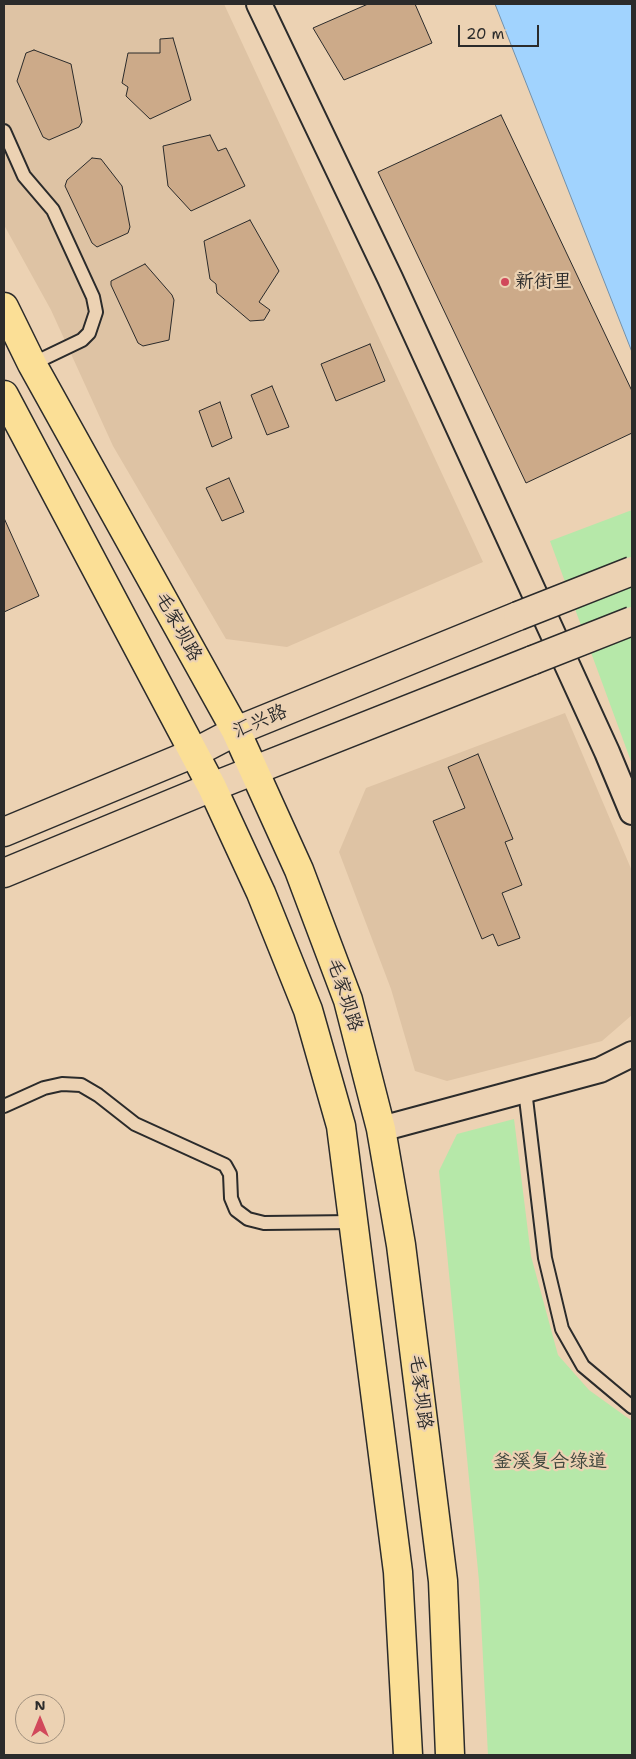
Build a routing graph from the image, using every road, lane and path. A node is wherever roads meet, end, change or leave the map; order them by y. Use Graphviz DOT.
graph roads {
  1 [pos="259,4"];
  2 [pos="4,131"];
  3 [pos="4,307"];
  4 [pos="32,364"];
  5 [pos="4,395"];
  6 [pos="632,571"];
  7 [pos="632,622"];
  8 [pos="236,731"];
  9 [pos="194,754"];
  10 [pos="255,771"];
  11 [pos="212,787"];
  12 [pos="632,812"];
  13 [pos="4,832"];
  14 [pos="4,873"];
  15 [pos="632,1054"];
  16 [pos="525,1090"];
  17 [pos="4,1106"];
  18 [pos="382,1129"];
  19 [pos="354,1222"];
  20 [pos="632,1407"];
  21 [pos="408,1755"];
  22 [pos="450,1755"];
  1 -- 12 [label="street"];
  2 -- 4 [label="lane"];
  3 -- 4 [label="main road, 毛家坝路"];
  4 -- 8 [label="main road, 毛家坝路"];
  5 -- 9 [label="main road, 毛家坝路"];
  6 -- 8 [label="main road, 汇兴路, bridge"];
  7 -- 10 [label="main road, bridge"];
  8 -- 9 [label="main road, 汇兴路"];
  8 -- 10 [label="main road, 毛家坝路"];
  9 -- 11 [label="main road, 毛家坝路"];
  9 -- 13 [label="main road, 汇兴路"];
  10 -- 11 [label="main road"];
  10 -- 18 [label="main road, 毛家坝路"];
  11 -- 14 [label="main road"];
  11 -- 19 [label="main road, 毛家坝路"];
  15 -- 16 [label="street"];
  16 -- 18 [label="street"];
  16 -- 20 [label="lane"];
  17 -- 19 [label="lane"];
  18 -- 22 [label="main road, 毛家坝路"];
  19 -- 21 [label="main road, 毛家坝路"];
}
